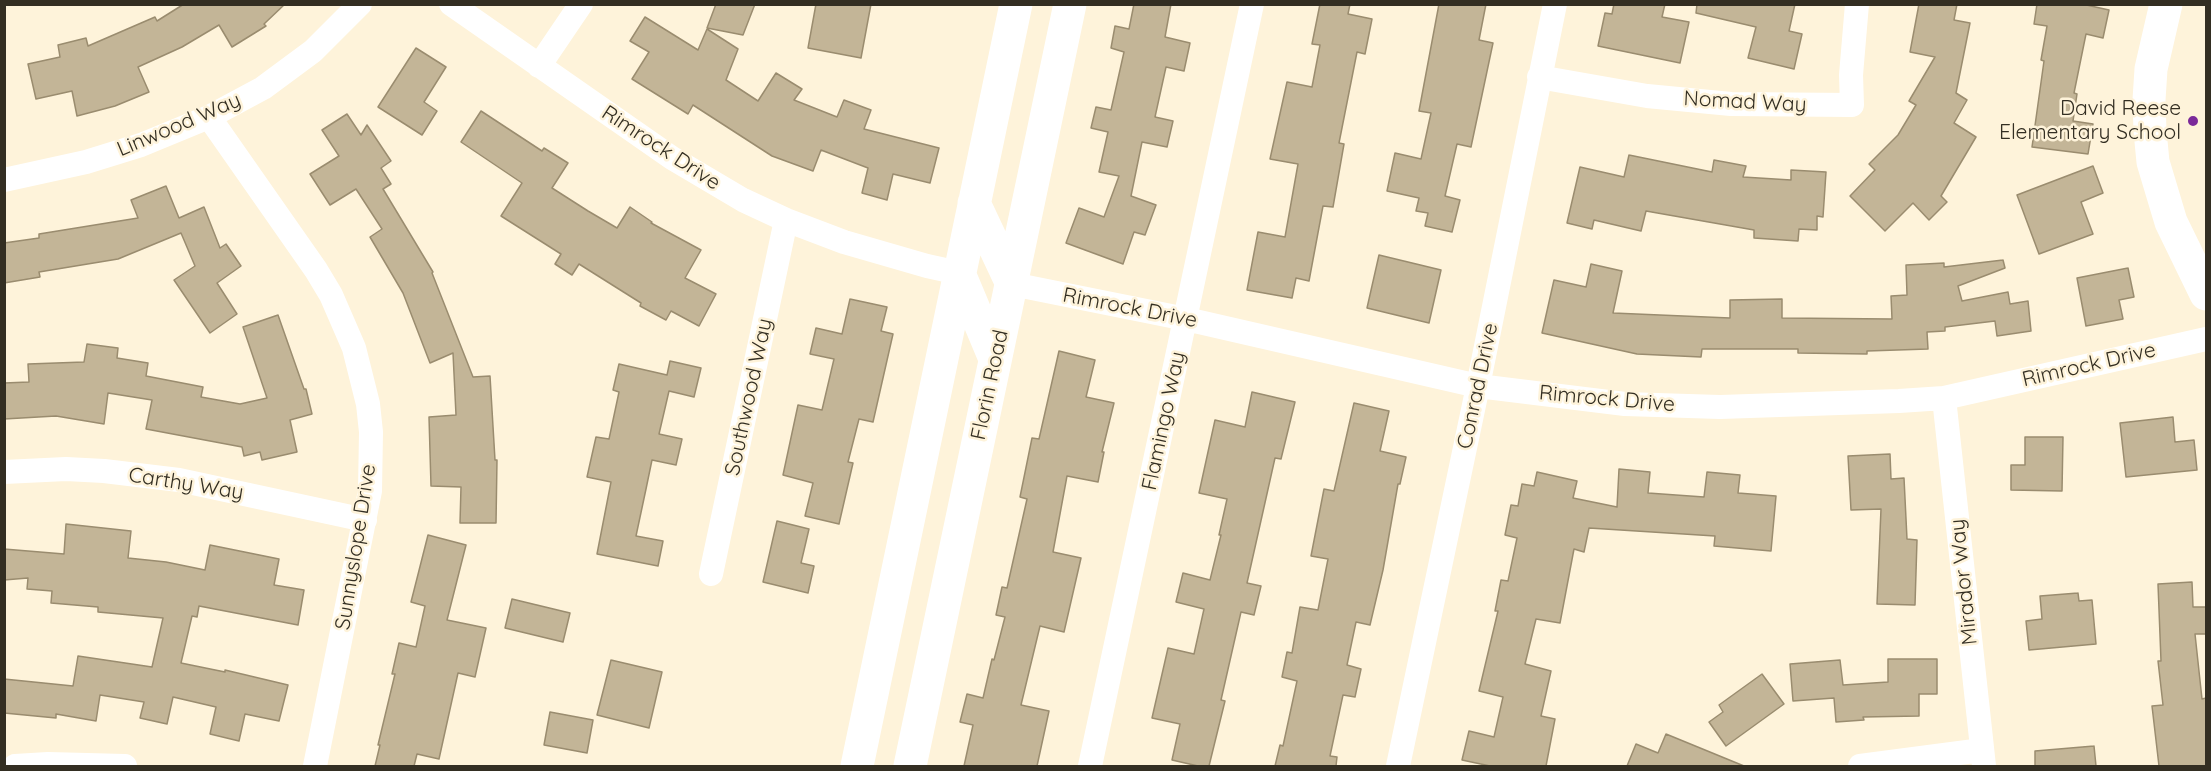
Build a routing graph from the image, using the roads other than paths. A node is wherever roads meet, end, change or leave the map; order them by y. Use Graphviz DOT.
graph roads {
  1 [pos="360,4"];
  2 [pos="451,4"];
  3 [pos="581,4"];
  4 [pos="1016,4"];
  5 [pos="1070,4"];
  6 [pos="1252,4"];
  7 [pos="1555,4"];
  8 [pos="1857,4"];
  9 [pos="2166,4"];
  10 [pos="539,66"];
  11 [pos="1539,77"];
  12 [pos="209,117"];
  13 [pos="4,180"];
  14 [pos="974,203"];
  15 [pos="786,220"];
  16 [pos="959,273"];
  17 [pos="1012,284"];
  18 [pos="2206,294"];
  19 [pos="1186,319"];
  20 [pos="2206,339"];
  21 [pos="994,359"];
  22 [pos="1478,386"];
  23 [pos="1944,398"];
  24 [pos="4,472"];
  25 [pos="365,520"];
  26 [pos="711,574"];
  27 [pos="1983,758"];
  28 [pos="15,766"];
  29 [pos="125,766"];
  30 [pos="315,766"];
  31 [pos="857,766"];
  32 [pos="910,766"];
  33 [pos="1090,766"];
  34 [pos="1398,766"];
  35 [pos="1860,766"];
  1 -- 12 [label="street, Linwood Way"];
  2 -- 10 [label="street, Rimrock Drive"];
  3 -- 10 [label="street"];
  4 -- 14 [label="main road"];
  5 -- 17 [label="main road, Florin Road"];
  6 -- 19 [label="street, Flamingo Way"];
  7 -- 11 [label="street, Conrad Drive"];
  8 -- 11 [label="street, Nomad Way"];
  9 -- 18 [label="main road"];
  10 -- 15 [label="street, Rimrock Drive"];
  11 -- 22 [label="street, Conrad Drive"];
  12 -- 13 [label="street, Linwood Way"];
  12 -- 25 [label="street, Sunnyslope Drive"];
  14 -- 16 [label="main road"];
  14 -- 17 [label="main road"];
  15 -- 16 [label="street, Rimrock Drive"];
  15 -- 26 [label="street, Southwood Way"];
  16 -- 21 [label="main road"];
  16 -- 31 [label="main road"];
  17 -- 19 [label="street, Rimrock Drive"];
  17 -- 21 [label="main road, Florin Road"];
  19 -- 22 [label="street, Rimrock Drive"];
  19 -- 33 [label="street, Flamingo Way"];
  20 -- 23 [label="street, Rimrock Drive"];
  21 -- 32 [label="main road, Florin Road"];
  22 -- 23 [label="street, Rimrock Drive"];
  22 -- 34 [label="street, Conrad Drive"];
  23 -- 27 [label="street, Mirador Way"];
  24 -- 25 [label="street, Carthy Way"];
  25 -- 30 [label="street, Sunnyslope Drive"];
  27 -- 35 [label="street"];
  28 -- 29 [label="street"];
}
